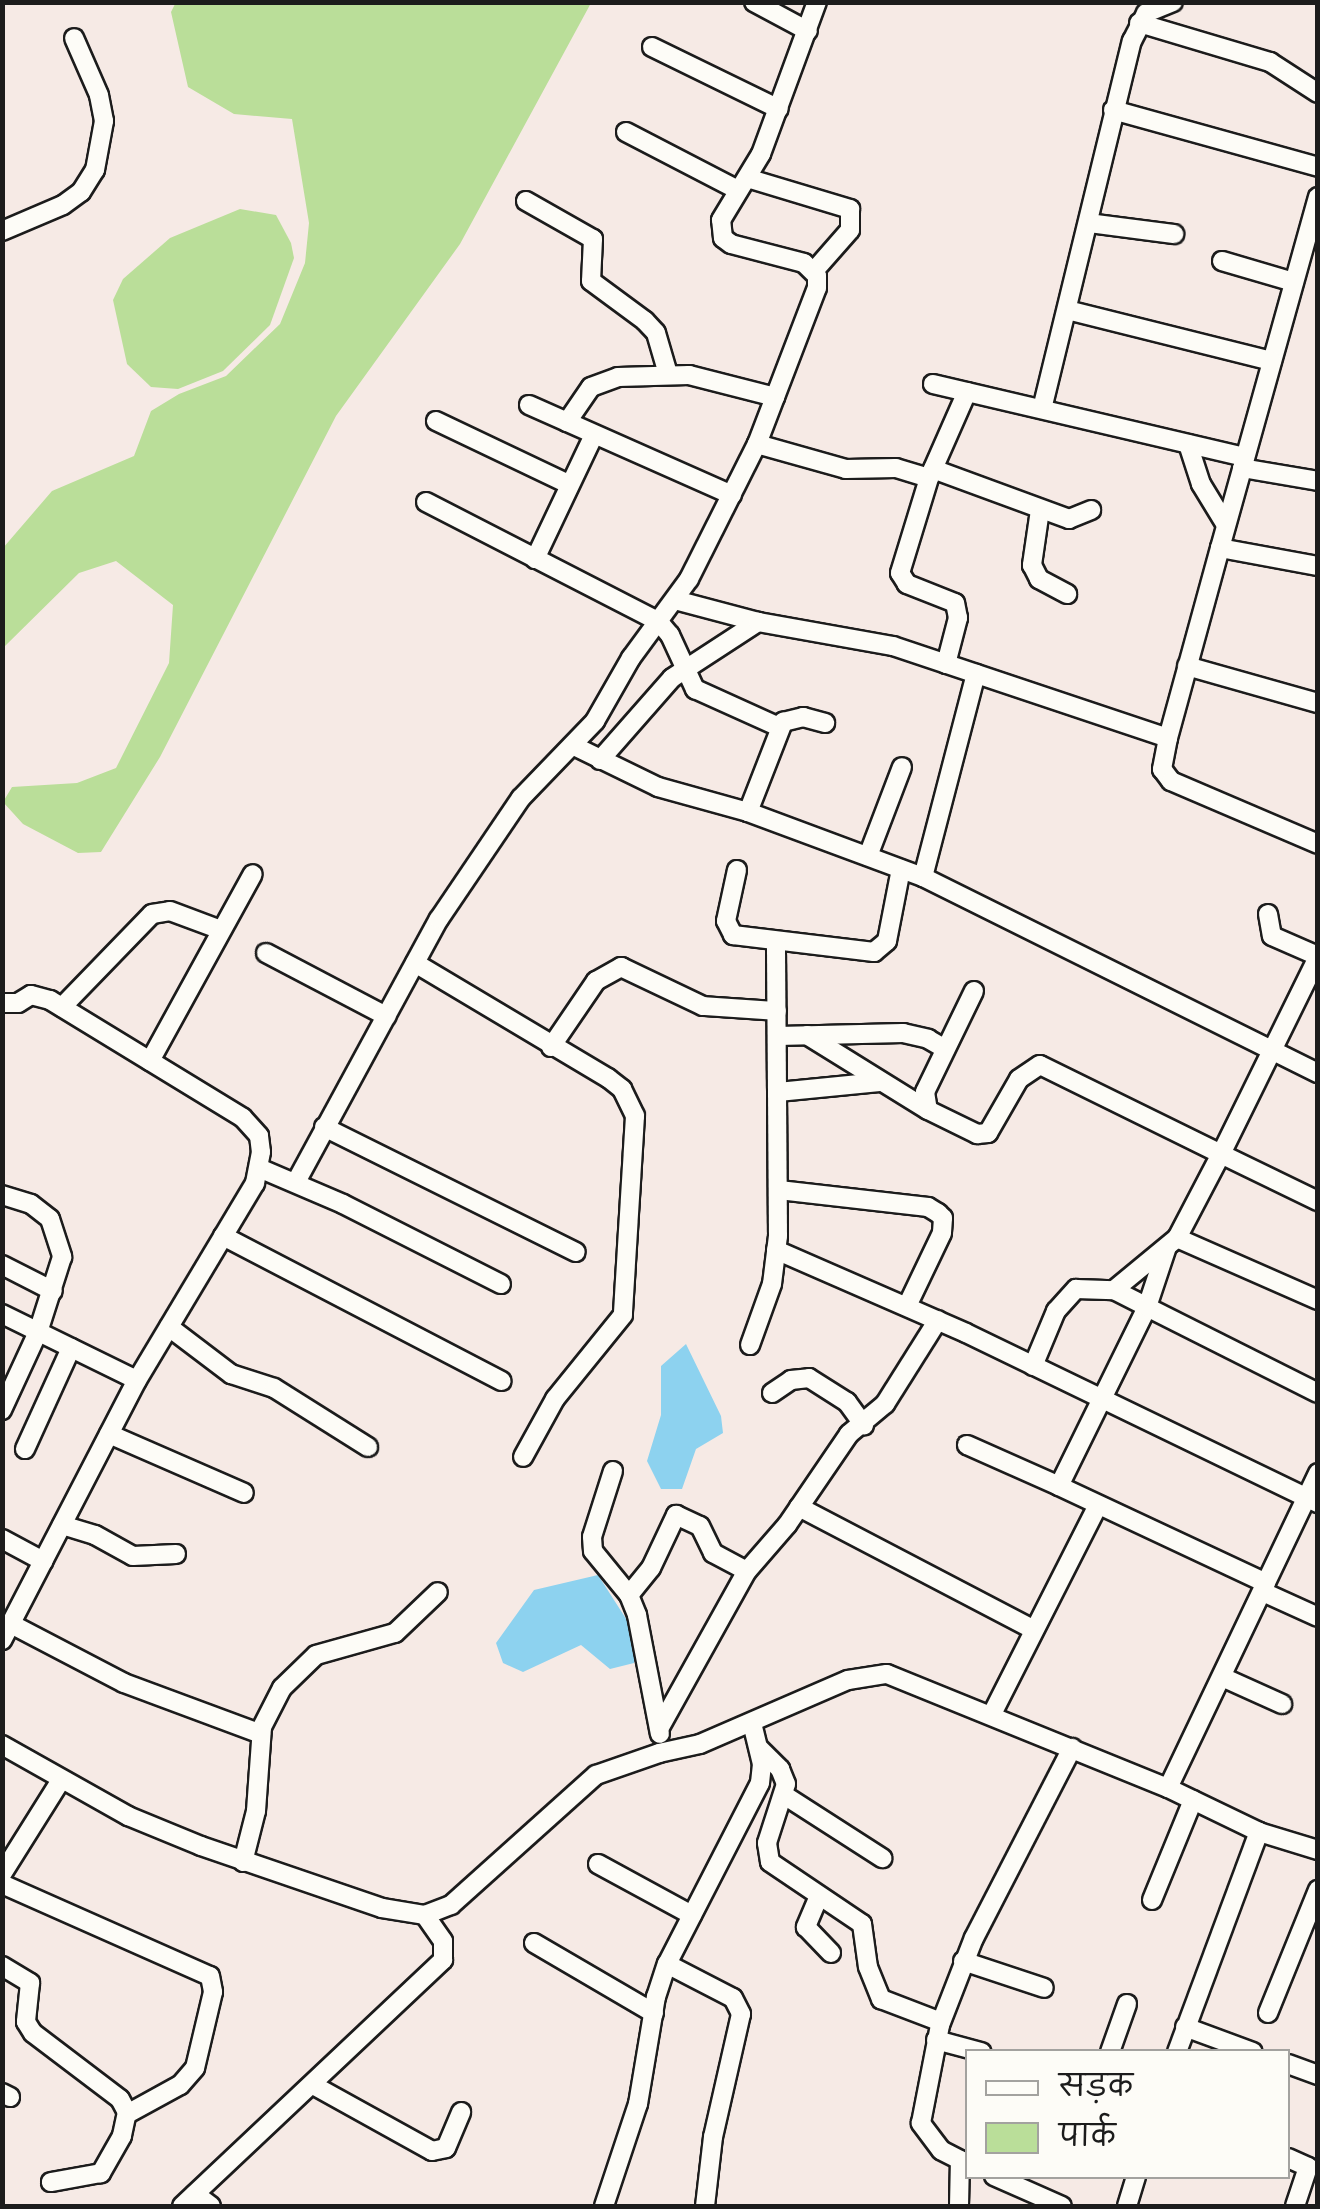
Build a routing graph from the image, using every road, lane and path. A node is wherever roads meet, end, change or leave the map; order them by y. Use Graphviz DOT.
graph roads {
  1 [pos="754,2"];
  2 [pos="817,2"];
  3 [pos="1172,2"];
  4 [pos="1140,22"];
  5 [pos="808,31"];
  6 [pos="74,38"];
  7 [pos="652,47"];
  8 [pos="1318,93"];
  9 [pos="779,109"];
  10 [pos="1113,110"];
  11 [pos="626,132"];
  12 [pos="1318,167"];
  13 [pos="742,184"];
  14 [pos="1318,198"];
  15 [pos="526,201"];
  16 [pos="1089,223"];
  17 [pos="2,230"];
  18 [pos="1174,234"];
  19 [pos="1222,261"];
  20 [pos="814,271"];
  21 [pos="1294,282"];
  22 [pos="1067,310"];
  23 [pos="1272,360"];
  24 [pos="668,374"];
  25 [pos="933,384"];
  26 [pos="967,392"];
  27 [pos="775,398"];
  28 [pos="529,405"];
  29 [pos="1042,410"];
  30 [pos="436,421"];
  31 [pos="567,422"];
  32 [pos="594,435"];
  33 [pos="757,444"];
  34 [pos="1188,444"];
  35 [pos="1244,463"];
  36 [pos="931,474"];
  37 [pos="1318,482"];
  38 [pos="570,485"];
  39 [pos="732,495"];
  40 [pos="426,502"];
  41 [pos="1040,510"];
  42 [pos="1091,510"];
  43 [pos="1226,525"];
  44 [pos="1220,548"];
  45 [pos="535,559"];
  46 [pos="1318,566"];
  47 [pos="1066,594"];
  48 [pos="675,600"];
  49 [pos="659,622"];
  50 [pos="758,622"];
  51 [pos="946,664"];
  52 [pos="1187,666"];
  53 [pos="683,669"];
  54 [pos="976,674"];
  55 [pos="1318,703"];
  56 [pos="825,723"];
  57 [pos="779,727"];
  58 [pos="1168,738"];
  59 [pos="574,746"];
  60 [pos="600,760"];
  61 [pos="902,766"];
  62 [pos="748,812"];
  63 [pos="1318,844"];
  64 [pos="868,856"];
  65 [pos="902,869"];
  66 [pos="737,870"];
  67 [pos="253,874"];
  68 [pos="923,877"];
  69 [pos="1268,914"];
  70 [pos="221,930"];
  71 [pos="776,943"];
  72 [pos="266,952"];
  73 [pos="1317,956"];
  74 [pos="415,963"];
  75 [pos="974,991"];
  76 [pos="2,1002"];
  77 [pos="62,1007"];
  78 [pos="778,1011"];
  79 [pos="386,1016"];
  80 [pos="778,1036"];
  81 [pos="807,1036"];
  82 [pos="551,1047"];
  83 [pos="945,1049"];
  84 [pos="1269,1050"];
  85 [pos="150,1061"];
  86 [pos="1318,1073"];
  87 [pos="880,1082"];
  88 [pos="778,1092"];
  89 [pos="928,1110"];
  90 [pos="324,1127"];
  91 [pos="1221,1154"];
  92 [pos="260,1168"];
  93 [pos="296,1182"];
  94 [pos="779,1190"];
  95 [pos="2,1195"];
  96 [pos="1318,1201"];
  97 [pos="223,1236"];
  98 [pos="1172,1242"];
  99 [pos="776,1250"];
  100 [pos="576,1252"];
  101 [pos="2,1265"];
  102 [pos="501,1284"];
  103 [pos="53,1290"];
  104 [pos="1114,1290"];
  105 [pos="1318,1300"];
  106 [pos="907,1306"];
  107 [pos="1147,1307"];
  108 [pos="2,1314"];
  109 [pos="938,1320"];
  110 [pos="169,1327"];
  111 [pos="38,1332"];
  112 [pos="750,1346"];
  113 [pos="72,1348"];
  114 [pos="1033,1366"];
  115 [pos="137,1380"];
  116 [pos="502,1381"];
  117 [pos="772,1393"];
  118 [pos="1318,1393"];
  119 [pos="1105,1401"];
  120 [pos="2,1410"];
  121 [pos="864,1425"];
  122 [pos="109,1434"];
  123 [pos="967,1445"];
  124 [pos="368,1447"];
  125 [pos="25,1449"];
  126 [pos="523,1458"];
  127 [pos="613,1471"];
  128 [pos="1318,1473"];
  129 [pos="1059,1486"];
  130 [pos="244,1493"];
  131 [pos="1312,1500"];
  132 [pos="1098,1505"];
  133 [pos="799,1507"];
  134 [pos="62,1525"];
  135 [pos="2,1539"];
  136 [pos="176,1554"];
  137 [pos="43,1561"];
  138 [pos="747,1571"];
  139 [pos="1264,1588"];
  140 [pos="438,1592"];
  141 [pos="628,1595"];
  142 [pos="1318,1617"];
  143 [pos="1034,1630"];
  144 [pos="7,1632"];
  145 [pos="1222,1676"];
  146 [pos="1282,1704"];
  147 [pos="992,1714"];
  148 [pos="752,1723"];
  149 [pos="660,1727"];
  150 [pos="261,1734"];
  151 [pos="2,1745"];
  152 [pos="758,1748"];
  153 [pos="1072,1748"];
  154 [pos="659,1753"];
  155 [pos="60,1780"];
  156 [pos="1168,1788"];
  157 [pos="784,1794"];
  158 [pos="1193,1800"];
  159 [pos="1259,1832"];
  160 [pos="1318,1850"];
  161 [pos="882,1858"];
  162 [pos="243,1862"];
  163 [pos="598,1864"];
  164 [pos="2,1874"];
  165 [pos="2,1884"];
  166 [pos="1318,1890"];
  167 [pos="820,1896"];
  168 [pos="1152,1900"];
  169 [pos="425,1915"];
  170 [pos="692,1916"];
  171 [pos="534,1943"];
  172 [pos="832,1954"];
  173 [pos="964,1961"];
  174 [pos="667,1964"];
  175 [pos="2,1966"];
  176 [pos="1044,1988"];
  177 [pos="1127,2004"];
  178 [pos="654,2012"];
  179 [pos="1268,2012"];
  180 [pos="1184,2027"];
  181 [pos="938,2031"];
  182 [pos="975,2049"];
  183 [pos="1111,2049"];
  184 [pos="1177,2049"];
  185 [pos="1245,2049"];
  186 [pos="1290,2065"];
  187 [pos="1318,2075"];
  188 [pos="312,2085"];
  189 [pos="461,2112"];
  190 [pos="127,2114"];
  191 [pos="1290,2159"];
  192 [pos="964,2162"];
  193 [pos="1001,2179"];
  194 [pos="1135,2179"];
  195 [pos="51,2182"];
  196 [pos="188,2200"];
  197 [pos="211,2206"];
  198 [pos="604,2206"];
  199 [pos="705,2206"];
  200 [pos="959,2206"];
  201 [pos="1062,2206"];
  202 [pos="1126,2206"];
  203 [pos="1296,2206"];
  1 -- 5 [label="street"];
  2 -- 5 [label="street"];
  3 -- 4 [label="street"];
  4 -- 8 [label="street"];
  4 -- 10 [label="street"];
  5 -- 9 [label="street"];
  6 -- 17 [label="street"];
  7 -- 9 [label="street"];
  9 -- 13 [label="street"];
  10 -- 12 [label="street"];
  10 -- 16 [label="street"];
  11 -- 13 [label="street"];
  13 -- 20 [label="street"];
  13 -- 20 [label="street"];
  14 -- 21 [label="street"];
  15 -- 24 [label="street"];
  16 -- 18 [label="street"];
  16 -- 22 [label="street"];
  19 -- 21 [label="street"];
  20 -- 27 [label="street"];
  21 -- 23 [label="street"];
  22 -- 23 [label="street"];
  22 -- 29 [label="street"];
  23 -- 35 [label="street"];
  24 -- 27 [label="street"];
  24 -- 31 [label="street"];
  25 -- 26 [label="street"];
  26 -- 29 [label="street"];
  26 -- 36 [label="street"];
  27 -- 33 [label="street"];
  28 -- 31 [label="street"];
  29 -- 34 [label="street"];
  30 -- 38 [label="street"];
  31 -- 32 [label="street"];
  32 -- 38 [label="street"];
  32 -- 39 [label="street"];
  33 -- 36 [label="street"];
  33 -- 39 [label="street"];
  34 -- 35 [label="street"];
  34 -- 43 [label="street"];
  35 -- 37 [label="street"];
  35 -- 43 [label="street"];
  36 -- 41 [label="street"];
  36 -- 51 [label="street"];
  38 -- 45 [label="street"];
  39 -- 48 [label="street"];
  40 -- 45 [label="street"];
  41 -- 42 [label="street"];
  41 -- 47 [label="street"];
  43 -- 44 [label="street"];
  44 -- 46 [label="street"];
  44 -- 52 [label="street"];
  45 -- 49 [label="street"];
  48 -- 49 [label="street"];
  48 -- 50 [label="street"];
  49 -- 53 [label="street"];
  49 -- 59 [label="street"];
  50 -- 51 [label="street"];
  50 -- 53 [label="street"];
  51 -- 54 [label="street"];
  52 -- 55 [label="street"];
  52 -- 58 [label="street"];
  53 -- 57 [label="street"];
  53 -- 60 [label="street"];
  54 -- 58 [label="street"];
  54 -- 68 [label="street"];
  56 -- 57 [label="street"];
  57 -- 62 [label="street"];
  58 -- 63 [label="street"];
  59 -- 60 [label="street"];
  59 -- 74 [label="street"];
  60 -- 62 [label="street"];
  61 -- 64 [label="street"];
  62 -- 64 [label="street"];
  64 -- 65 [label="street"];
  65 -- 68 [label="street"];
  65 -- 71 [label="street"];
  66 -- 71 [label="street"];
  67 -- 70 [label="street"];
  68 -- 84 [label="street"];
  69 -- 73 [label="street"];
  70 -- 77 [label="street"];
  70 -- 85 [label="street"];
  71 -- 78 [label="street"];
  72 -- 79 [label="street"];
  73 -- 84 [label="street"];
  74 -- 79 [label="street"];
  74 -- 82 [label="street"];
  75 -- 83 [label="street"];
  76 -- 77 [label="street"];
  77 -- 85 [label="street"];
  78 -- 80 [label="street"];
  78 -- 82 [label="street"];
  79 -- 90 [label="street"];
  80 -- 81 [label="street"];
  80 -- 88 [label="street"];
  81 -- 83 [label="street"];
  81 -- 87 [label="street"];
  82 -- 126 [label="street"];
  83 -- 89 [label="street"];
  84 -- 86 [label="street"];
  84 -- 91 [label="street"];
  85 -- 92 [label="street"];
  87 -- 88 [label="street"];
  87 -- 89 [label="street"];
  88 -- 94 [label="street"];
  89 -- 91 [label="street"];
  90 -- 93 [label="street"];
  90 -- 100 [label="street"];
  91 -- 96 [label="street"];
  91 -- 98 [label="street"];
  92 -- 93 [label="street"];
  92 -- 97 [label="street"];
  93 -- 102 [label="street"];
  94 -- 99 [label="street"];
  94 -- 106 [label="street"];
  95 -- 103 [label="street"];
  97 -- 110 [label="street"];
  97 -- 116 [label="street"];
  98 -- 104 [label="street"];
  98 -- 105 [label="street"];
  98 -- 107 [label="street"];
  99 -- 106 [label="street"];
  99 -- 112 [label="street"];
  101 -- 103 [label="street"];
  103 -- 111 [label="street"];
  104 -- 107 [label="street"];
  104 -- 114 [label="street"];
  106 -- 109 [label="street"];
  107 -- 118 [label="street"];
  107 -- 119 [label="street"];
  108 -- 111 [label="street"];
  109 -- 114 [label="street"];
  109 -- 121 [label="street"];
  110 -- 115 [label="street"];
  110 -- 124 [label="street"];
  111 -- 113 [label="street"];
  111 -- 120 [label="street"];
  113 -- 115 [label="street"];
  113 -- 125 [label="street"];
  114 -- 119 [label="street"];
  115 -- 122 [label="street"];
  117 -- 121 [label="street"];
  119 -- 129 [label="street"];
  119 -- 131 [label="street"];
  121 -- 133 [label="street"];
  122 -- 130 [label="street"];
  122 -- 134 [label="street"];
  123 -- 129 [label="street"];
  127 -- 141 [label="street"];
  128 -- 131 [label="street"];
  129 -- 132 [label="street"];
  131 -- 139 [label="street"];
  132 -- 139 [label="street"];
  132 -- 143 [label="street"];
  133 -- 138 [label="street"];
  133 -- 143 [label="street"];
  134 -- 136 [label="street"];
  134 -- 137 [label="street"];
  135 -- 137 [label="street"];
  137 -- 144 [label="street"];
  138 -- 141 [label="street"];
  138 -- 149 [label="street"];
  139 -- 142 [label="street"];
  139 -- 145 [label="street"];
  140 -- 150 [label="street"];
  141 -- 149 [label="street"];
  143 -- 147 [label="street"];
  144 -- 150 [label="street"];
  145 -- 146 [label="street"];
  145 -- 156 [label="street"];
  147 -- 148 [label="street"];
  147 -- 153 [label="street"];
  148 -- 152 [label="street"];
  148 -- 154 [label="street"];
  149 -- 154 [label="street"];
  150 -- 162 [label="street"];
  151 -- 155 [label="street"];
  152 -- 157 [label="street"];
  152 -- 170 [label="street"];
  153 -- 156 [label="street"];
  153 -- 173 [label="street"];
  154 -- 169 [label="street"];
  155 -- 162 [label="street"];
  155 -- 164 [label="street"];
  156 -- 158 [label="street"];
  157 -- 161 [label="street"];
  157 -- 167 [label="street"];
  158 -- 159 [label="street"];
  158 -- 168 [label="street"];
  159 -- 160 [label="street"];
  159 -- 180 [label="street"];
  162 -- 169 [label="street"];
  163 -- 170 [label="street"];
  165 -- 190 [label="street"];
  166 -- 179 [label="street"];
  167 -- 172 [label="street"];
  167 -- 181 [label="street"];
  169 -- 188 [label="street"];
  170 -- 174 [label="street"];
  171 -- 178 [label="street"];
  173 -- 176 [label="street"];
  173 -- 181 [label="street"];
  174 -- 178 [label="street"];
  174 -- 199 [label="street"];
  175 -- 190 [label="street"];
  177 -- 183 [label="street"];
  178 -- 198 [label="street"];
  180 -- 184 [label="street"];
  180 -- 185 [label="street"];
  181 -- 182 [label="street"];
  181 -- 192 [label="street"];
  186 -- 187 [label="street"];
  188 -- 189 [label="street"];
  188 -- 196 [label="street"];
  190 -- 195 [label="street"];
  191 -- 203 [label="street"];
  192 -- 200 [label="street"];
  193 -- 201 [label="street"];
  194 -- 202 [label="street"];
  196 -- 197 [label="street"];
}
